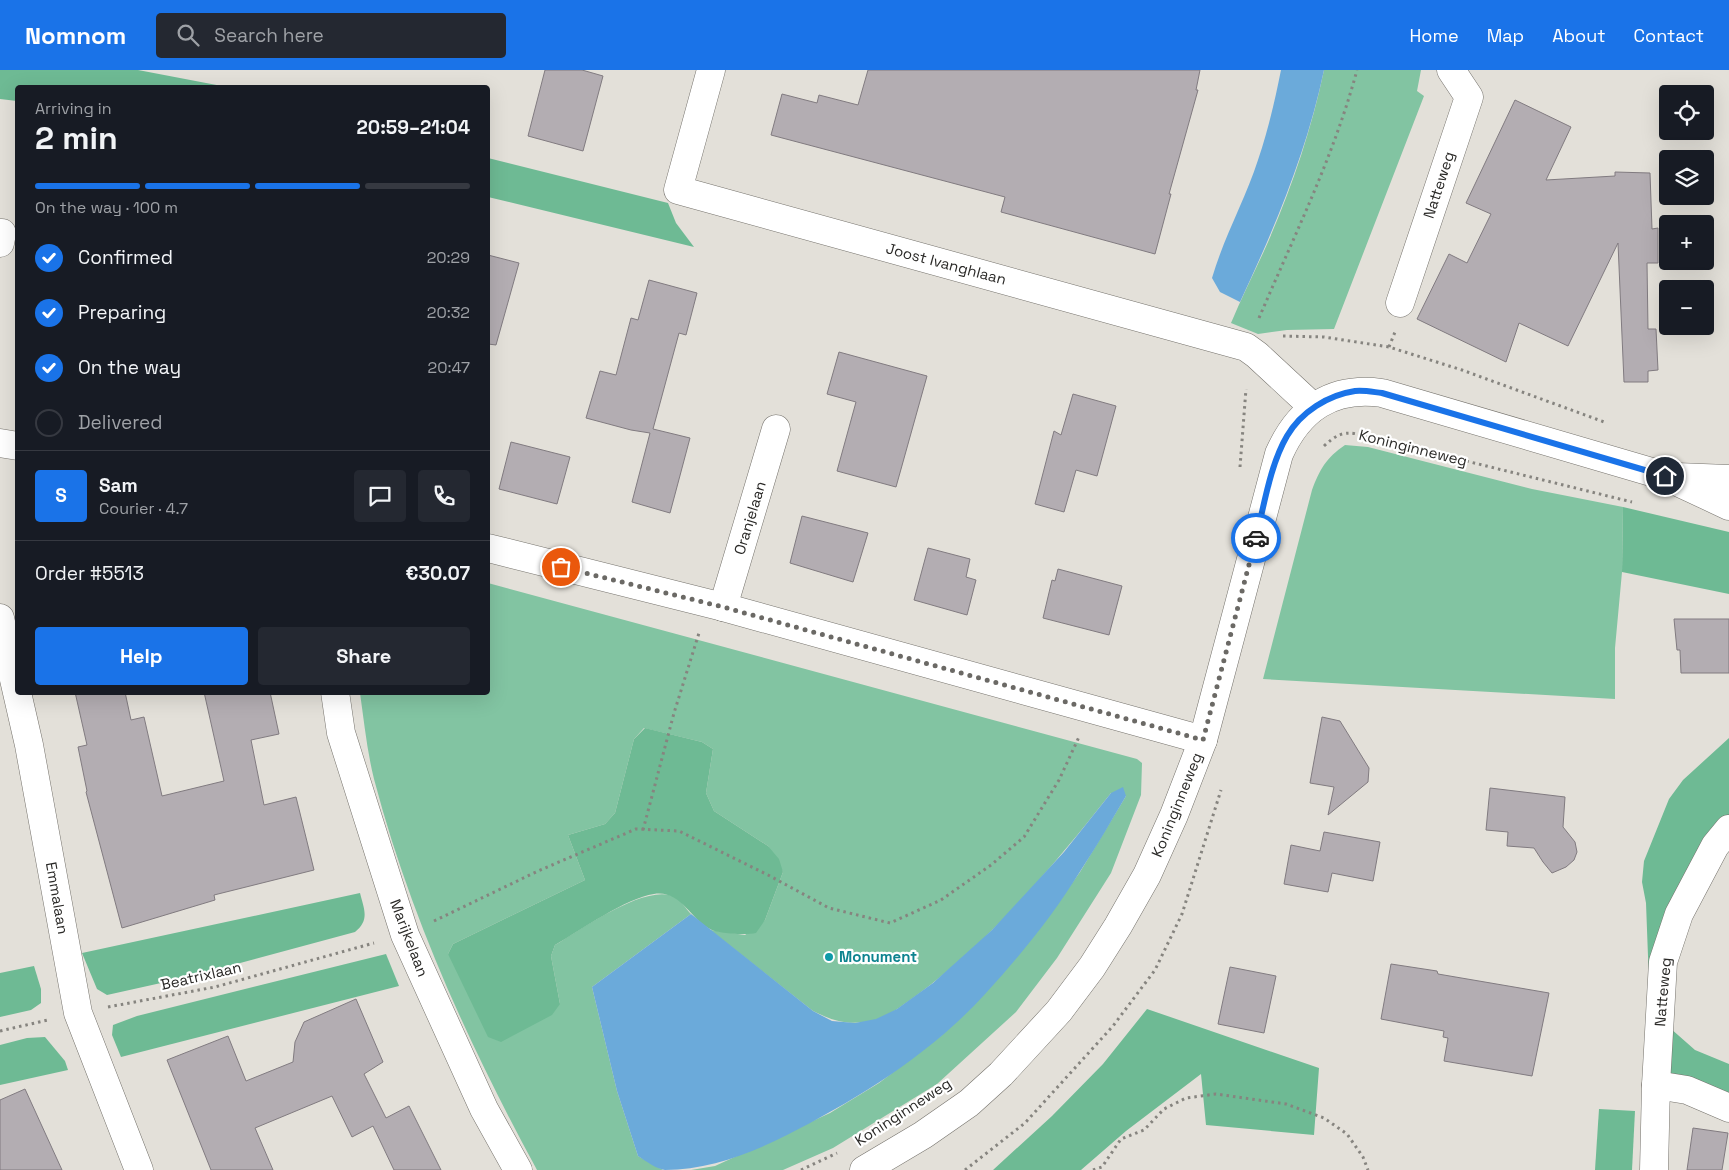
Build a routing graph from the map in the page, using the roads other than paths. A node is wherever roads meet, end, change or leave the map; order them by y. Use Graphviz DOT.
graph roads {
  1 [pos="711,70"];
  2 [pos="1451,70"];
  3 [pos="1400,303"];
  4 [pos="1314,407"];
  5 [pos="776,429"];
  6 [pos="0,443"];
  7 [pos="15,446"];
  8 [pos="1665,476"];
  9 [pos="1729,479"];
  10 [pos="1729,506"];
  11 [pos="490,548"];
  12 [pos="716,605"];
  13 [pos="0,618"];
  14 [pos="15,684"];
  15 [pos="18,695"];
  16 [pos="335,695"];
  17 [pos="1203,740"];
  18 [pos="1729,829"];
  19 [pos="1656,1085"];
  20 [pos="1729,1108"];
  21 [pos="138,1170"];
  22 [pos="518,1170"];
  23 [pos="864,1170"];
  24 [pos="1654,1170"];
  1 -- 4 [label="street, Joost Ivanghlaan"];
  2 -- 3 [label="street, Natteweg"];
  4 -- 8 [label="street, Koninginneweg"];
  4 -- 17 [label="street, Koninginneweg"];
  5 -- 12 [label="street, Oranjelaan"];
  6 -- 7 [label="street"];
  8 -- 9 [label="street, Koninginneweg"];
  8 -- 10 [label="street, Koninginneweg"];
  11 -- 12 [label="street"];
  12 -- 17 [label="street"];
  13 -- 14 [label="street, Emmalaan"];
  15 -- 21 [label="street, Emmalaan"];
  16 -- 22 [label="street, Marijkelaan"];
  17 -- 23 [label="street, Koninginneweg"];
  18 -- 19 [label="street, Natteweg"];
  19 -- 20 [label="street"];
  19 -- 24 [label="street, Natteweg"];
}
